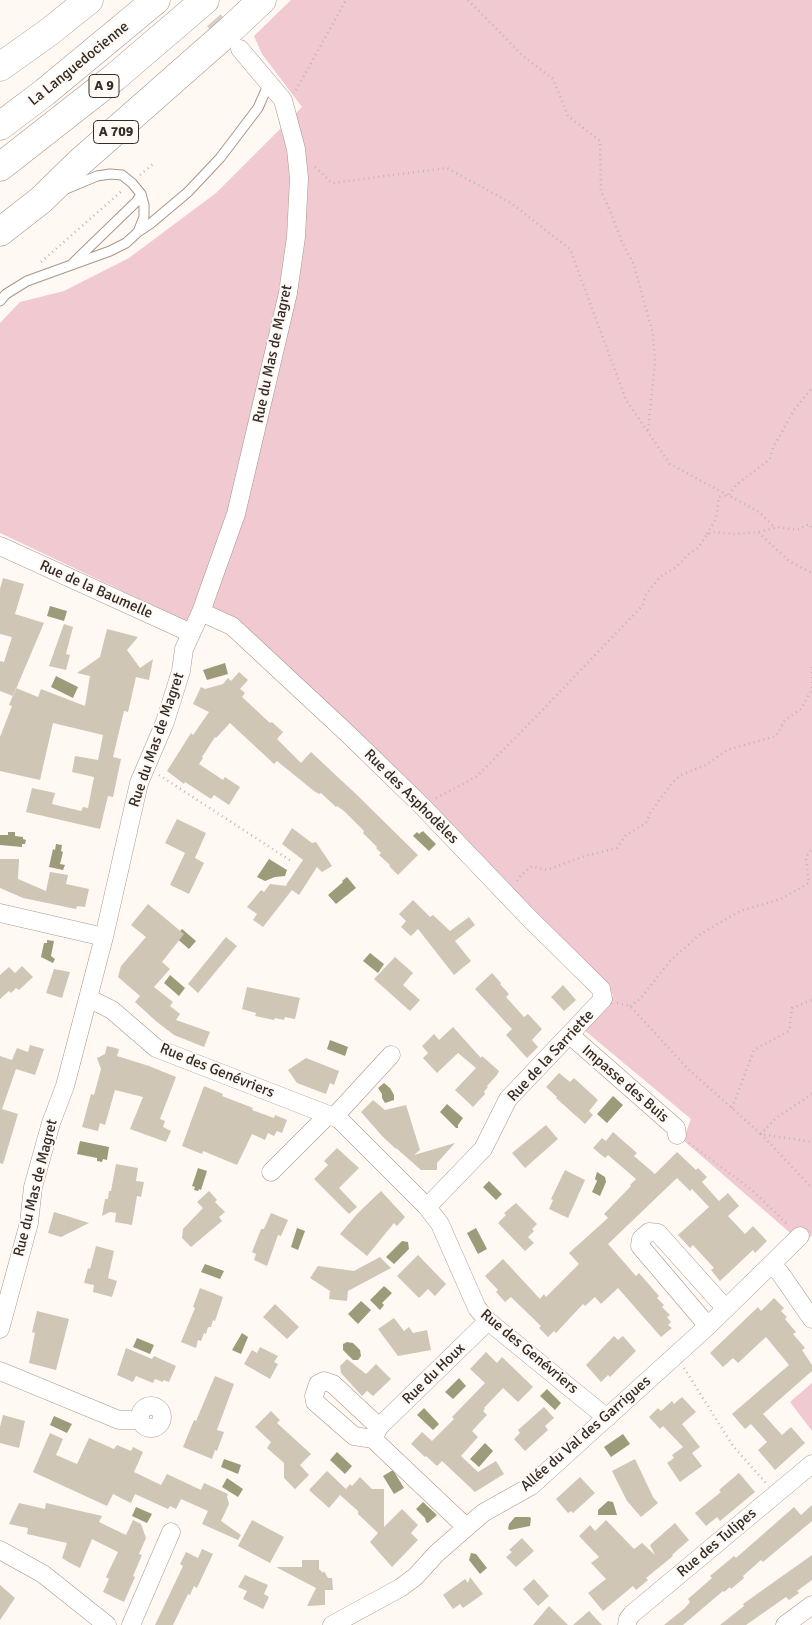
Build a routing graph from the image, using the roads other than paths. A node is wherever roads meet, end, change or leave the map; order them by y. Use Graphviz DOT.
graph roads {
  1 [pos="89,0"];
  2 [pos="156,0"];
  3 [pos="206,0"];
  4 [pos="262,0"];
  5 [pos="240,49"];
  6 [pos="0,66"];
  7 [pos="269,83"];
  8 [pos="0,126"];
  9 [pos="0,168"];
  10 [pos="141,194"];
  11 [pos="41,200"];
  12 [pos="0,232"];
  13 [pos="138,232"];
  14 [pos="72,264"];
  15 [pos="0,301"];
  16 [pos="0,546"];
  17 [pos="201,612"];
  18 [pos="191,633"];
  19 [pos="0,913"];
  20 [pos="104,937"];
  21 [pos="88,998"];
  22 [pos="603,999"];
  23 [pos="570,1035"];
  24 [pos="391,1055"];
  25 [pos="331,1116"];
  26 [pos="677,1135"];
  27 [pos="271,1172"];
  28 [pos="427,1207"];
  29 [pos="800,1236"];
  30 [pos="772,1264"];
  31 [pos="726,1309"];
  32 [pos="812,1319"];
  33 [pos="488,1321"];
  34 [pos="0,1325"];
  35 [pos="708,1326"];
  36 [pos="0,1370"];
  37 [pos="607,1418"];
  38 [pos="140,1420"];
  39 [pos="812,1464"];
  40 [pos="466,1527"];
  41 [pos="170,1532"];
  42 [pos="0,1550"];
  43 [pos="812,1605"];
  44 [pos="340,1623"];
  45 [pos="107,1625"];
  46 [pos="131,1625"];
  47 [pos="627,1625"];
  48 [pos="784,1625"];
  1 -- 6 [label="highway"];
  2 -- 8 [label="highway, La Languedocienne / A 9"];
  3 -- 9 [label="highway, A 9"];
  4 -- 11 [label="highway, A 709"];
  5 -- 7 [label="street, Rue du Mas de Magret"];
  7 -- 13 [label="lane"];
  7 -- 17 [label="street, Rue du Mas de Magret"];
  10 -- 11 [label="lane"];
  10 -- 13 [label="lane"];
  10 -- 14 [label="lane"];
  11 -- 12 [label="highway, A 709"];
  13 -- 14 [label="lane"];
  14 -- 15 [label="lane"];
  16 -- 18 [label="street, Rue de la Baumelle"];
  17 -- 18 [label="street, Rue du Mas de Magret"];
  17 -- 22 [label="street, Rue des Asphodèles"];
  18 -- 20 [label="street, Rue du Mas de Magret"];
  19 -- 20 [label="street"];
  20 -- 21 [label="street, Rue du Mas de Magret"];
  21 -- 25 [label="street, Rue des Genévriers"];
  21 -- 34 [label="street, Rue du Mas de Magret"];
  22 -- 23 [label="street, Rue de la Sarriette"];
  23 -- 26 [label="street, Impasse des Buis"];
  23 -- 28 [label="street, Rue de la Sarriette"];
  24 -- 25 [label="street"];
  25 -- 27 [label="street"];
  25 -- 28 [label="street, Rue des Genévriers"];
  28 -- 33 [label="street, Rue des Genévriers"];
  29 -- 30 [label="street, Allée du Val des Garrigues"];
  30 -- 31 [label="street, Allée du Val des Garrigues"];
  30 -- 32 [label="street"];
  31 -- 35 [label="street, Allée du Val des Garrigues"];
  31 -- 35 [label="street"];
  33 -- 37 [label="street, Rue des Genévriers"];
  33 -- 40 [label="street, Rue du Houx"];
  35 -- 37 [label="street, Allée du Val des Garrigues"];
  36 -- 38 [label="street"];
  37 -- 40 [label="street, Allée du Val des Garrigues"];
  39 -- 47 [label="street, Rue des Tulipes"];
  40 -- 44 [label="street, Allée du Val des Garrigues"];
  41 -- 46 [label="street"];
  42 -- 45 [label="street"];
  43 -- 48 [label="street"];
}
